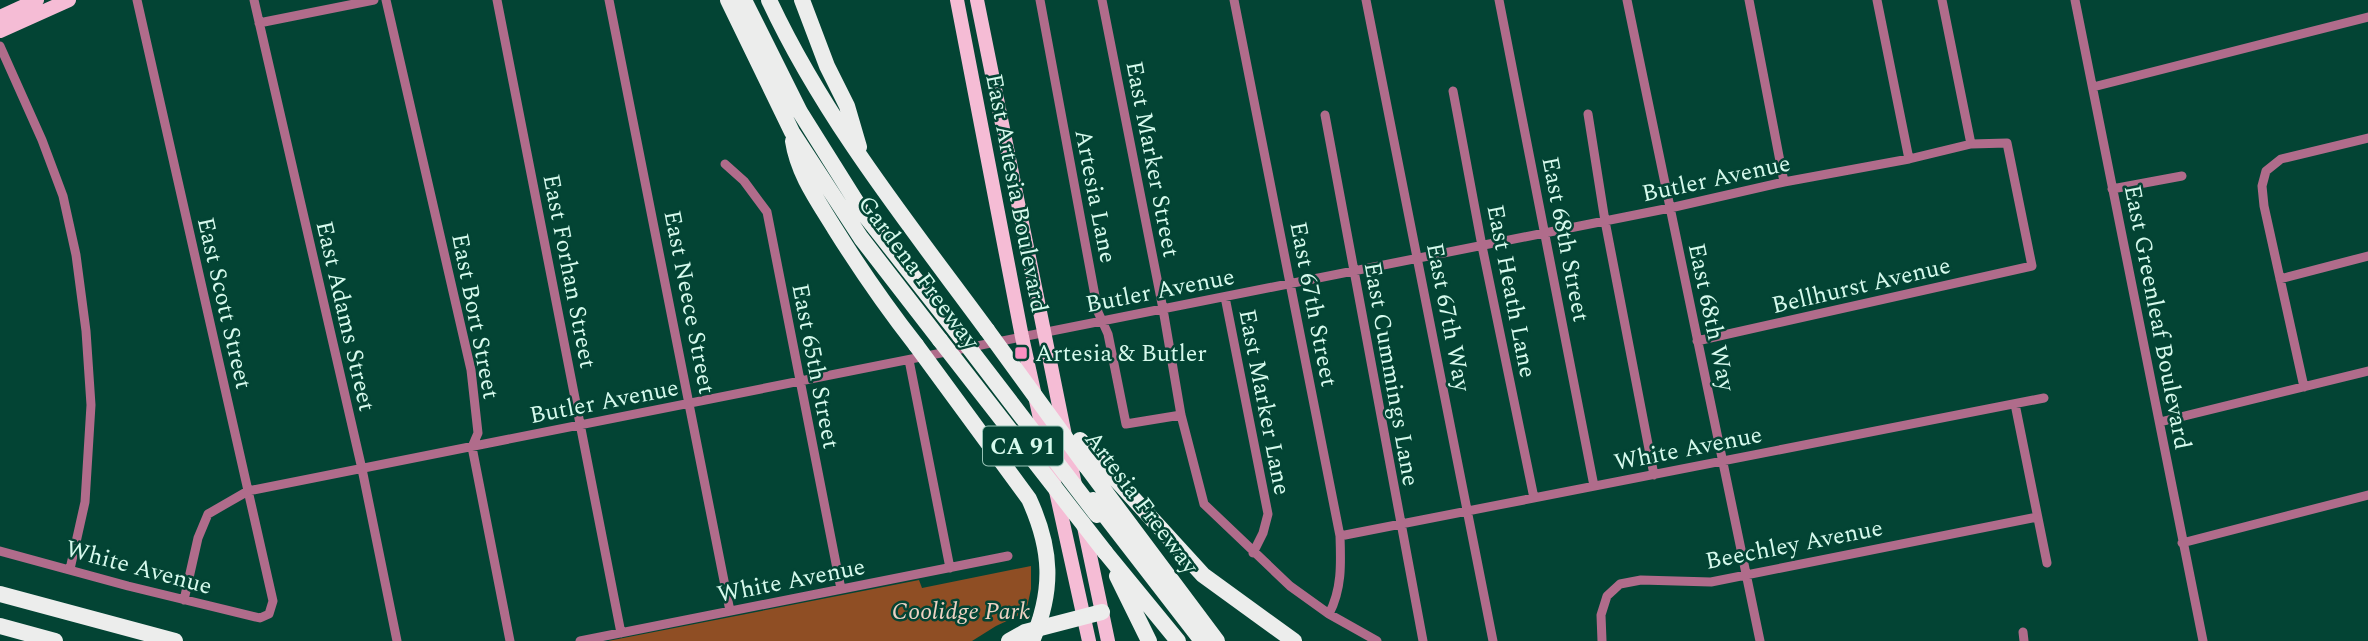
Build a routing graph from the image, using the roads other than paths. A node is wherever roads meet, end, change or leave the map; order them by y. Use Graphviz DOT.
graph roads {
  1 [pos="37,0"];
  2 [pos="69,0"];
  3 [pos="137,0"];
  4 [pos="254,0"];
  5 [pos="374,0"];
  6 [pos="386,0"];
  7 [pos="497,0"];
  8 [pos="609,0"];
  9 [pos="728,0"];
  10 [pos="744,0"];
  11 [pos="751,0"];
  12 [pos="769,0"];
  13 [pos="802,0"];
  14 [pos="957,0"];
  15 [pos="977,0"];
  16 [pos="1040,0"];
  17 [pos="1102,0"];
  18 [pos="1234,0"];
  19 [pos="1366,0"];
  20 [pos="1499,0"];
  21 [pos="1627,0"];
  22 [pos="1749,0"];
  23 [pos="1877,0"];
  24 [pos="1942,0"];
  25 [pos="2075,0"];
  26 [pos="0,17"];
  27 [pos="2368,17"];
  28 [pos="259,23"];
  29 [pos="0,31"];
  30 [pos="0,46"];
  31 [pos="2093,87"];
  32 [pos="1453,91"];
  33 [pos="1325,114"];
  34 [pos="1588,114"];
  35 [pos="792,132"];
  36 [pos="2368,138"];
  37 [pos="1971,144"];
  38 [pos="1909,159"];
  39 [pos="864,163"];
  40 [pos="725,164"];
  41 [pos="2182,176"];
  42 [pos="1784,182"];
  43 [pos="2112,189"];
  44 [pos="1670,208"];
  45 [pos="1605,221"];
  46 [pos="1545,233"];
  47 [pos="1482,246"];
  48 [pos="2368,256"];
  49 [pos="1417,258"];
  50 [pos="2032,266"];
  51 [pos="1354,271"];
  52 [pos="2280,279"];
  53 [pos="1292,284"];
  54 [pos="1225,297"];
  55 [pos="1163,309"];
  56 [pos="1101,321"];
  57 [pos="1043,333"];
  58 [pos="963,335"];
  59 [pos="1022,337"];
  60 [pos="1697,341"];
  61 [pos="912,353"];
  62 [pos="2368,371"];
  63 [pos="799,381"];
  64 [pos="2304,387"];
  65 [pos="1032,390"];
  66 [pos="2044,398"];
  67 [pos="691,403"];
  68 [pos="2015,404"];
  69 [pos="1181,415"];
  70 [pos="2160,422"];
  71 [pos="581,425"];
  72 [pos="472,447"];
  73 [pos="1722,461"];
  74 [pos="362,469"];
  75 [pos="1654,475"];
  76 [pos="1594,486"];
  77 [pos="248,491"];
  78 [pos="2368,495"];
  79 [pos="1534,498"];
  80 [pos="1095,507"];
  81 [pos="1467,511"];
  82 [pos="2037,517"];
  83 [pos="1400,524"];
  84 [pos="1340,536"];
  85 [pos="2182,543"];
  86 [pos="0,551"];
  87 [pos="1105,552"];
  88 [pos="1253,553"];
  89 [pos="1008,556"];
  90 [pos="2048,563"];
  91 [pos="950,568"];
  92 [pos="70,569"];
  93 [pos="1746,575"];
  94 [pos="841,589"];
  95 [pos="0,594"];
  96 [pos="184,600"];
  97 [pos="730,611"];
  98 [pos="1102,612"];
  99 [pos="268,614"];
  100 [pos="1329,614"];
  101 [pos="1083,617"];
  102 [pos="0,626"];
  103 [pos="621,633"];
  104 [pos="55,641"];
  105 [pos="175,641"];
  106 [pos="397,641"];
  107 [pos="509,641"];
  108 [pos="580,641"];
  109 [pos="1009,641"];
  110 [pos="1032,641"];
  111 [pos="1089,641"];
  112 [pos="1108,641"];
  113 [pos="1149,641"];
  114 [pos="1178,641"];
  115 [pos="1194,641"];
  116 [pos="1202,641"];
  117 [pos="1217,641"];
  118 [pos="1294,641"];
  119 [pos="1377,641"];
  120 [pos="1423,641"];
  121 [pos="1493,641"];
  122 [pos="1602,641"];
  123 [pos="1760,641"];
  124 [pos="2203,641"];
  1 -- 26 [label="main road"];
  2 -- 29 [label="main road"];
  3 -- 77 [label="street, East Scott Street"];
  4 -- 28 [label="street, East Adams Street"];
  5 -- 28 [label="street"];
  6 -- 72 [label="street, East Bort Street"];
  7 -- 71 [label="street, East Forhan Street"];
  8 -- 67 [label="street, East Neece Street"];
  9 -- 35 [label="highway, Gardena Freeway / CA 91"];
  10 -- 58 [label="highway"];
  11 -- 58 [label="highway"];
  12 -- 39 [label="highway, Gardena Freeway / CA 91"];
  13 -- 39 [label="highway"];
  14 -- 59 [label="main road, East Artesia Boulevard"];
  15 -- 57 [label="main road, East Artesia Boulevard"];
  16 -- 56 [label="street, Artesia Lane"];
  17 -- 55 [label="street, East Marker Street"];
  18 -- 53 [label="street, East 67th Street"];
  19 -- 49 [label="street, East 67th Way"];
  20 -- 46 [label="street, East 68th Street"];
  21 -- 44 [label="street, East 68th Way"];
  22 -- 42 [label="street"];
  23 -- 38 [label="street"];
  24 -- 37 [label="street"];
  25 -- 31 [label="street, East Greenleaf Boulevard"];
  27 -- 31 [label="street"];
  28 -- 74 [label="street, East Adams Street"];
  30 -- 92 [label="street"];
  31 -- 43 [label="street, East Greenleaf Boulevard"];
  32 -- 47 [label="street, East Heath Lane"];
  33 -- 51 [label="street, East Cummings Lane"];
  34 -- 45 [label="street"];
  35 -- 61 [label="highway"];
  35 -- 87 [label="highway, Gardena Freeway / CA 91, bridge"];
  36 -- 52 [label="street"];
  37 -- 38 [label="street, Butler Avenue"];
  37 -- 50 [label="street, Butler Avenue"];
  38 -- 42 [label="street, Butler Avenue"];
  39 -- 65 [label="highway, Gardena Freeway / CA 91, bridge"];
  40 -- 63 [label="street, East 65th Street"];
  41 -- 43 [label="street"];
  42 -- 44 [label="street, Butler Avenue"];
  43 -- 70 [label="street, East Greenleaf Boulevard"];
  44 -- 45 [label="street, Butler Avenue"];
  44 -- 60 [label="street, East 68th Way"];
  45 -- 46 [label="street, Butler Avenue"];
  45 -- 75 [label="street"];
  46 -- 47 [label="street, Butler Avenue"];
  46 -- 76 [label="street, East 68th Street"];
  47 -- 49 [label="street, Butler Avenue"];
  47 -- 79 [label="street, East Heath Lane"];
  48 -- 52 [label="street"];
  49 -- 51 [label="street, Butler Avenue"];
  49 -- 81 [label="street, East 67th Way"];
  50 -- 60 [label="street, Bellhurst Avenue"];
  51 -- 53 [label="street, Butler Avenue"];
  51 -- 83 [label="street, East Cummings Lane"];
  52 -- 64 [label="street"];
  53 -- 54 [label="street, Butler Avenue"];
  53 -- 84 [label="street, East 67th Street"];
  54 -- 55 [label="street, Butler Avenue"];
  54 -- 88 [label="street, East Marker Lane"];
  55 -- 56 [label="street, Butler Avenue"];
  55 -- 69 [label="street, East Marker Street"];
  56 -- 57 [label="street, Butler Avenue"];
  56 -- 69 [label="street, Artesia Lane"];
  57 -- 59 [label="street, Butler Avenue"];
  57 -- 98 [label="main road, East Artesia Boulevard"];
  58 -- 80 [label="highway, bridge"];
  59 -- 61 [label="street, Butler Avenue"];
  59 -- 101 [label="main road, East Artesia Boulevard"];
  60 -- 73 [label="street, East 68th Way"];
  61 -- 63 [label="street, Butler Avenue"];
  61 -- 91 [label="street"];
  61 -- 110 [label="highway, bridge"];
  62 -- 64 [label="street"];
  63 -- 67 [label="street, Butler Avenue"];
  63 -- 94 [label="street, East 65th Street"];
  64 -- 70 [label="street"];
  65 -- 117 [label="highway, Artesia Freeway / CA 91, bridge"];
  65 -- 118 [label="highway, bridge"];
  66 -- 68 [label="street, White Avenue"];
  67 -- 71 [label="street, Butler Avenue"];
  67 -- 97 [label="street, East Neece Street"];
  68 -- 73 [label="street, White Avenue"];
  68 -- 82 [label="street"];
  69 -- 88 [label="street, East Marker Street"];
  70 -- 85 [label="street, East Greenleaf Boulevard"];
  71 -- 72 [label="street, Butler Avenue"];
  71 -- 103 [label="street, East Forhan Street"];
  72 -- 74 [label="street, Butler Avenue"];
  72 -- 107 [label="street, East Bort Street"];
  73 -- 75 [label="street, White Avenue"];
  73 -- 93 [label="street, East 68th Way"];
  74 -- 77 [label="street, Butler Avenue"];
  74 -- 106 [label="street, East Adams Street"];
  75 -- 76 [label="street, White Avenue"];
  76 -- 79 [label="street, White Avenue"];
  77 -- 96 [label="street, Butler Avenue"];
  77 -- 99 [label="street, East Scott Street"];
  78 -- 85 [label="street"];
  79 -- 81 [label="street, White Avenue"];
  80 -- 115 [label="highway"];
  80 -- 116 [label="highway"];
  81 -- 83 [label="street, White Avenue"];
  81 -- 121 [label="street, East 67th Way"];
  82 -- 90 [label="street"];
  82 -- 93 [label="street, Beechley Avenue"];
  83 -- 84 [label="street, White Avenue"];
  83 -- 120 [label="street, East Cummings Lane"];
  84 -- 100 [label="street, East 67th Street"];
  85 -- 124 [label="street, East Greenleaf Boulevard"];
  86 -- 92 [label="street, White Avenue"];
  87 -- 113 [label="highway"];
  87 -- 114 [label="highway, CA 91"];
  88 -- 100 [label="street, East Marker Street"];
  89 -- 91 [label="street, White Avenue"];
  91 -- 94 [label="street, White Avenue"];
  92 -- 96 [label="street, White Avenue"];
  93 -- 122 [label="street, Beechley Avenue"];
  93 -- 123 [label="street, East 68th Way"];
  94 -- 97 [label="street, White Avenue"];
  95 -- 105 [label="highway"];
  96 -- 99 [label="street, White Avenue"];
  97 -- 103 [label="street, White Avenue"];
  98 -- 101 [label="highway"];
  98 -- 112 [label="main road, East Artesia Boulevard"];
  100 -- 119 [label="street, East Marker Street"];
  101 -- 109 [label="highway"];
  101 -- 111 [label="main road, East Artesia Boulevard"];
  102 -- 104 [label="highway"];
  103 -- 108 [label="street, White Avenue"];
}
